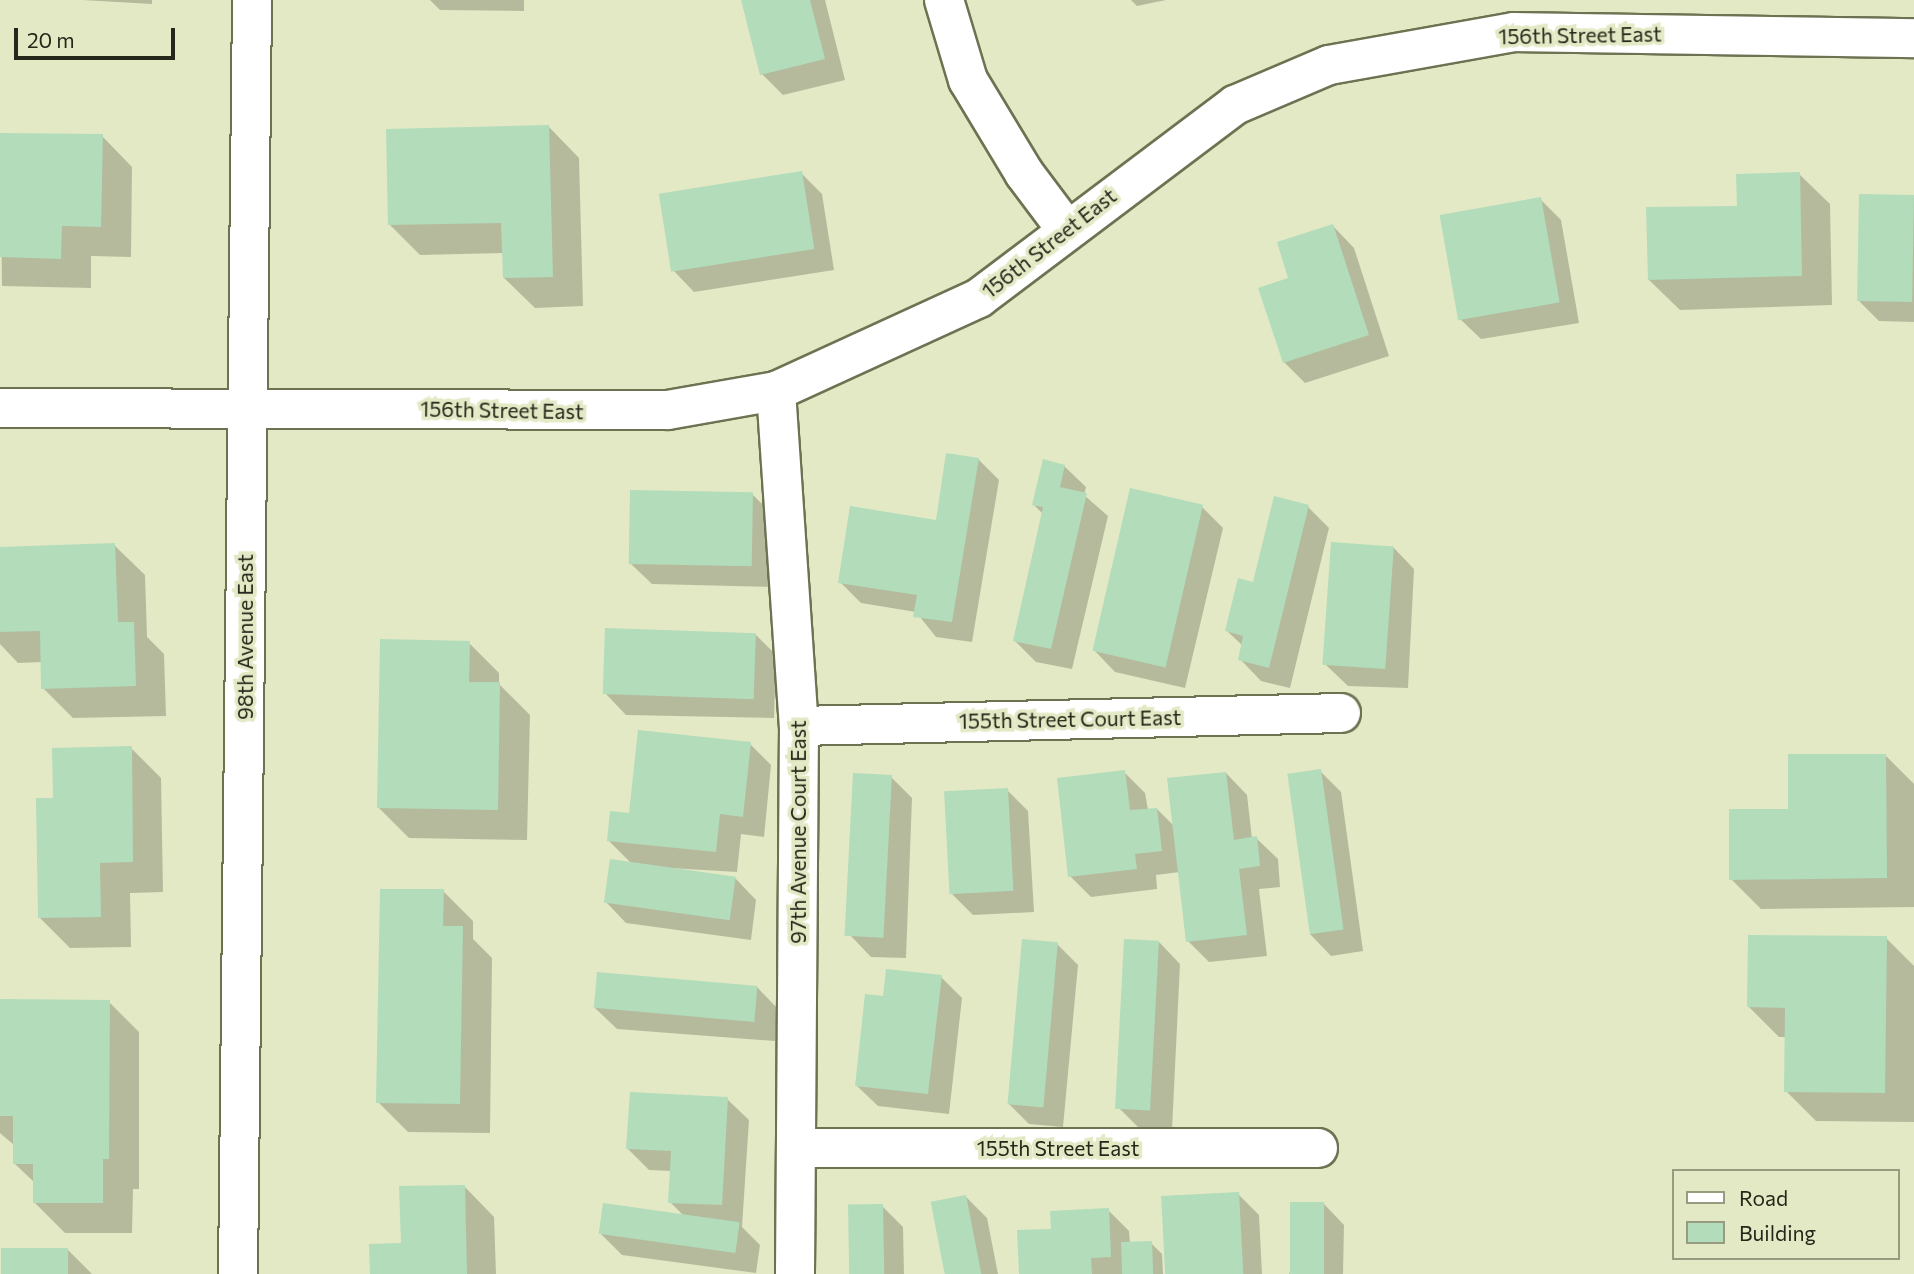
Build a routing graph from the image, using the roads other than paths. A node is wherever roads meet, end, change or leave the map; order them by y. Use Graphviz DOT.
graph roads {
  1 [pos="252,0"];
  2 [pos="944,0"];
  3 [pos="1914,38"];
  4 [pos="1066,229"];
  5 [pos="776,391"];
  6 [pos="0,408"];
  7 [pos="247,408"];
  8 [pos="1341,713"];
  9 [pos="799,726"];
  10 [pos="797,1148"];
  11 [pos="1318,1148"];
  12 [pos="238,1274"];
  13 [pos="795,1274"];
  1 -- 7 [label="street, 98th Avenue East"];
  2 -- 4 [label="street"];
  3 -- 4 [label="street, 156th Street East"];
  4 -- 5 [label="street, 156th Street East"];
  5 -- 7 [label="street, 156th Street East"];
  5 -- 9 [label="street, 97th Avenue Court East"];
  6 -- 7 [label="street, 156th Street East"];
  7 -- 12 [label="street, 98th Avenue East"];
  8 -- 9 [label="street, 155th Street Court East"];
  9 -- 10 [label="street, 97th Avenue Court East"];
  10 -- 11 [label="street, 155th Street East"];
  10 -- 13 [label="street, 97th Avenue Court East"];
}
